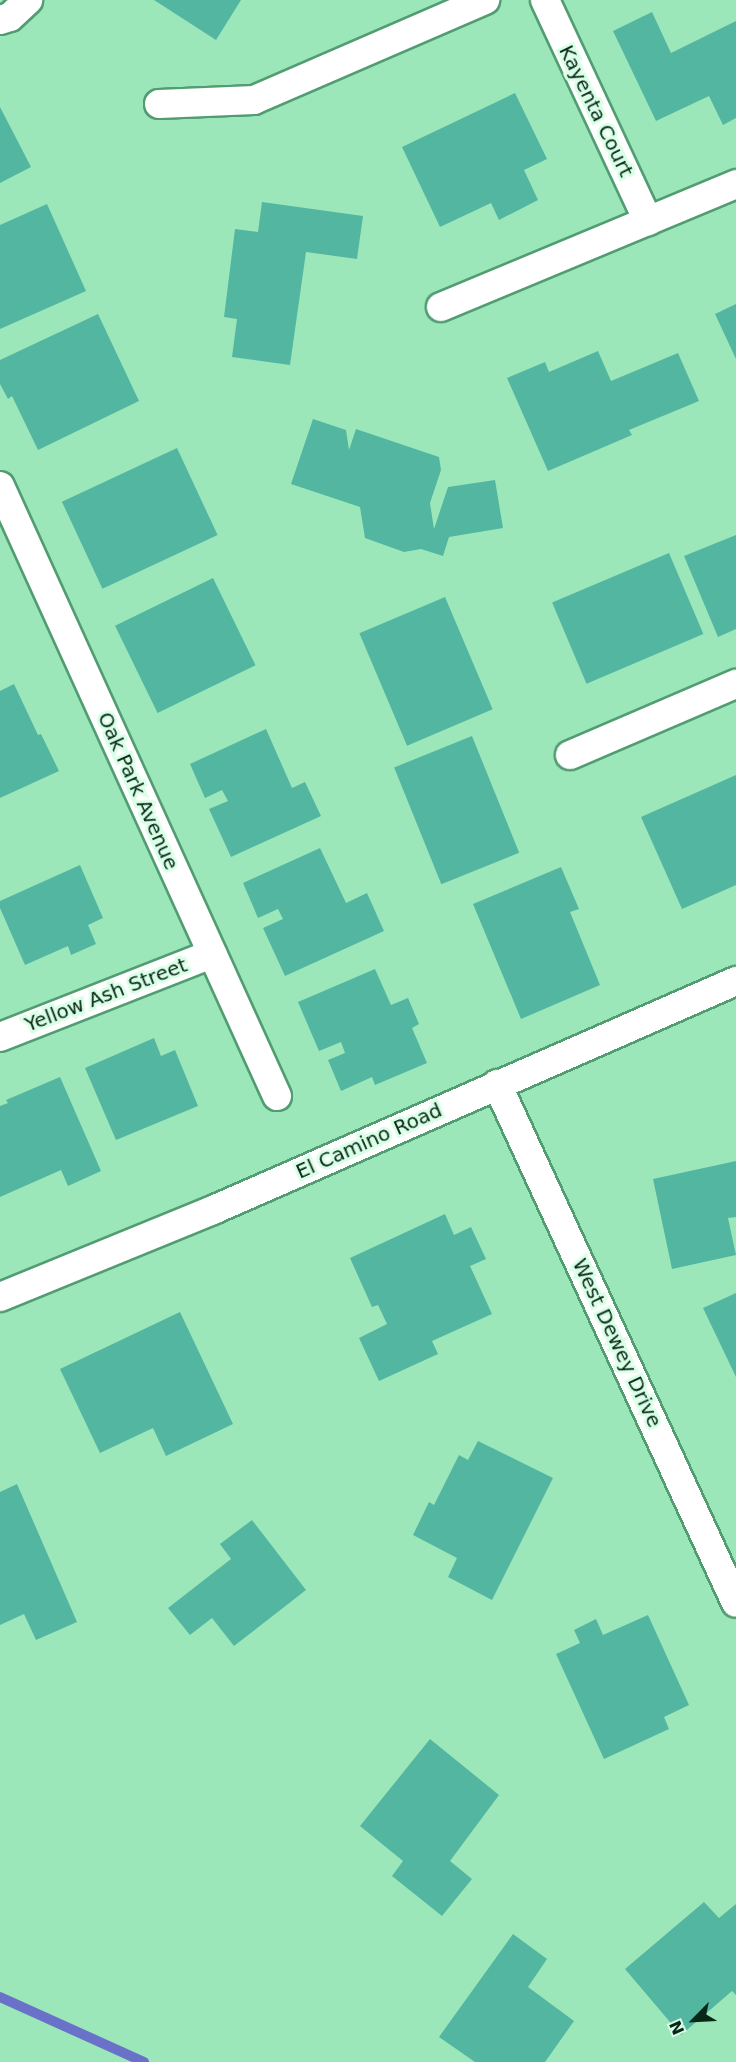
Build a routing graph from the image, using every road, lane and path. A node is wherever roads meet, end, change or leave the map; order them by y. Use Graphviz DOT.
graph roads {
  1 [pos="485,0"];
  2 [pos="544,0"];
  3 [pos="159,104"];
  4 [pos="736,184"];
  5 [pos="648,221"];
  6 [pos="441,307"];
  7 [pos="0,486"];
  8 [pos="736,684"];
  9 [pos="570,755"];
  10 [pos="212,954"];
  11 [pos="736,981"];
  12 [pos="0,1036"];
  13 [pos="497,1084"];
  14 [pos="277,1096"];
  15 [pos="0,1297"];
  16 [pos="736,1603"];
  1 -- 3 [label="street"];
  2 -- 5 [label="street, Kayenta Court"];
  4 -- 5 [label="street"];
  5 -- 6 [label="street"];
  7 -- 10 [label="street, Oak Park Avenue"];
  8 -- 9 [label="street"];
  10 -- 12 [label="street, Yellow Ash Street"];
  10 -- 14 [label="street, Oak Park Avenue"];
  11 -- 13 [label="street, El Camino Road"];
  13 -- 15 [label="street, El Camino Road"];
  13 -- 16 [label="street, West Dewey Drive"];
}
